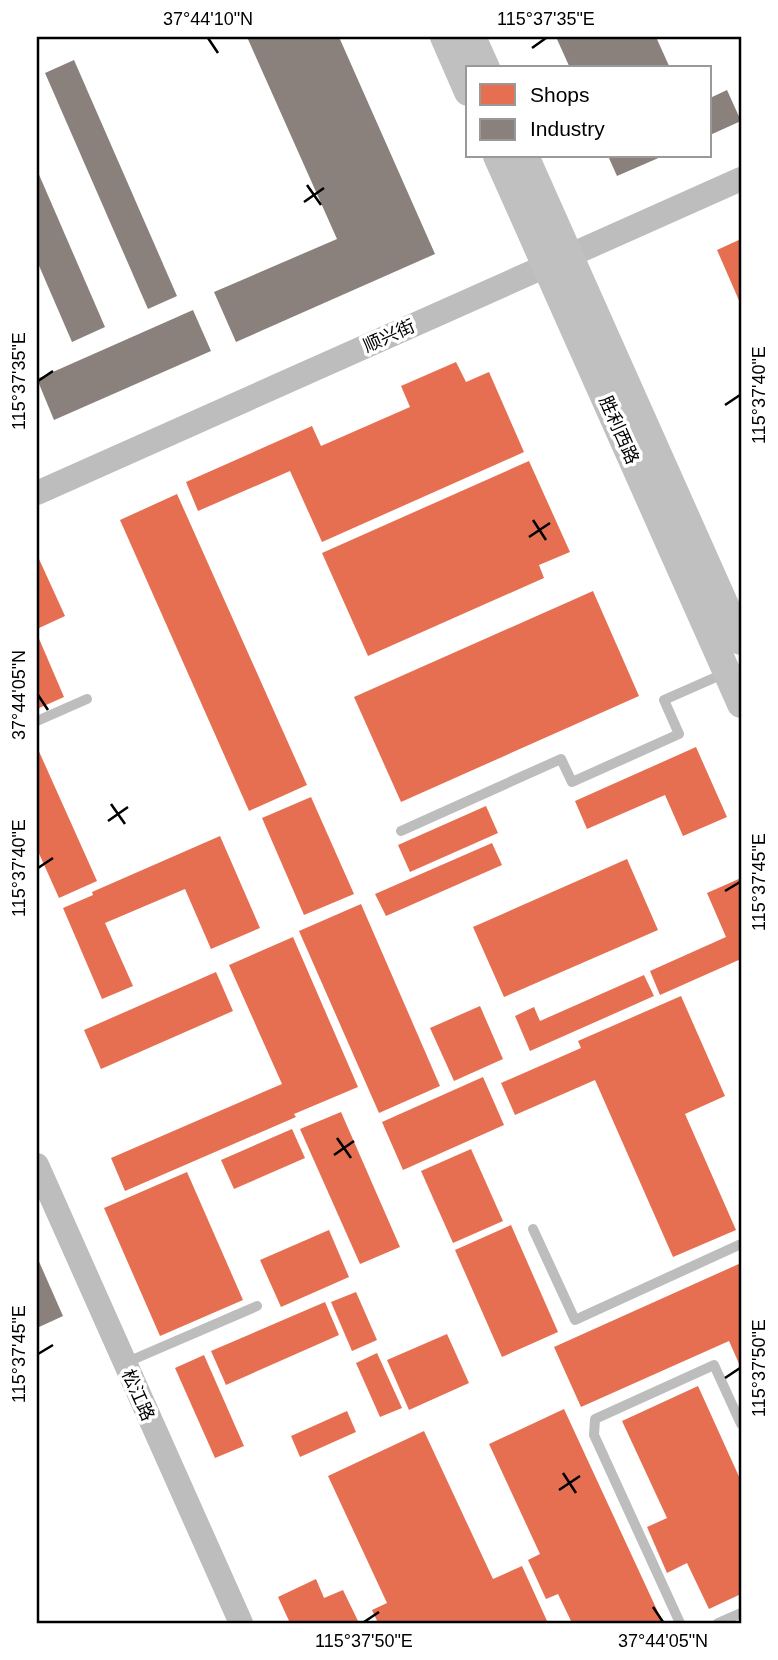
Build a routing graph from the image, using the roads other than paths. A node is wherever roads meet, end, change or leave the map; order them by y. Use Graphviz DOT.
graph roads {
  1 [pos="444,37"];
  2 [pos="472,37"];
  3 [pos="485,66"];
  4 [pos="466,87"];
  5 [pos="498,158"];
  6 [pos="526,158"];
  7 [pos="741,179"];
  8 [pos="558,260"];
  9 [pos="37,493"];
  10 [pos="741,641"];
  11 [pos="727,672"];
  12 [pos="87,699"];
  13 [pos="741,704"];
  14 [pos="37,721"];
  15 [pos="401,831"];
  16 [pos="37,1165"];
  17 [pos="533,1229"];
  18 [pos="741,1244"];
  19 [pos="257,1306"];
  20 [pos="124,1363"];
  21 [pos="741,1424"];
  22 [pos="741,1613"];
  23 [pos="241,1623"];
  24 [pos="680,1623"];
  25 [pos="718,1623"];
  1 -- 4 [label="main road"];
  2 -- 3 [label="main road"];
  5 -- 8 [label="main road, 胜利西路"];
  6 -- 8 [label="main road, 胜利西路"];
  7 -- 8 [label="street, 顺兴街"];
  8 -- 9 [label="street, 顺兴街"];
  8 -- 10 [label="main road, 胜利西路"];
  8 -- 11 [label="main road, 胜利西路"];
  11 -- 13 [label="main road, 胜利西路"];
  11 -- 15 [label="lane"];
  12 -- 14 [label="lane"];
  16 -- 20 [label="street, 松江路"];
  17 -- 18 [label="lane"];
  19 -- 20 [label="lane"];
  20 -- 23 [label="street, 松江路"];
  21 -- 24 [label="lane"];
  22 -- 25 [label="lane"];
}
